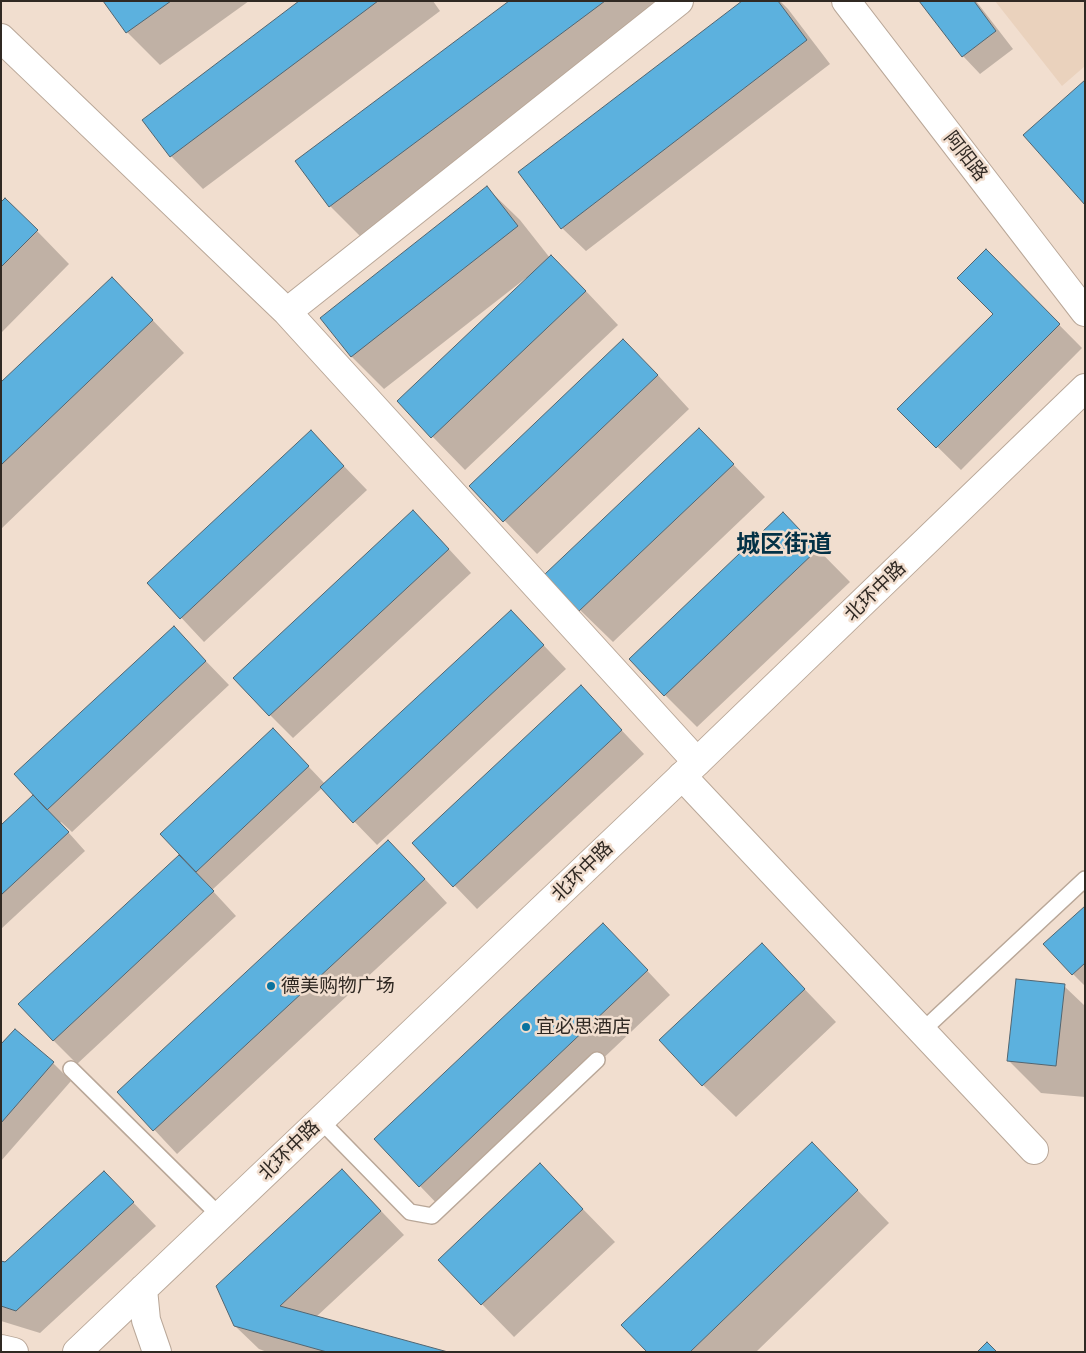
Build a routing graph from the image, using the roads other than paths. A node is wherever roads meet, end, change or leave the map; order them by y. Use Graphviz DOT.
graph roads {
  1 [pos="679,1"];
  2 [pos="846,1"];
  3 [pos="1,38"];
  4 [pos="287,312"];
  5 [pos="1085,312"];
  6 [pos="1085,388"];
  7 [pos="690,769"];
  8 [pos="1085,879"];
  9 [pos="922,1031"];
  10 [pos="597,1060"];
  11 [pos="71,1069"];
  12 [pos="320,1120"];
  13 [pos="1034,1150"];
  14 [pos="220,1216"];
  15 [pos="143,1289"];
  16 [pos="1,1349"];
  17 [pos="14,1352"];
  18 [pos="77,1352"];
  19 [pos="157,1352"];
  1 -- 4 [label="street"];
  2 -- 5 [label="street, 阿阳路"];
  3 -- 4 [label="street"];
  4 -- 7 [label="street"];
  6 -- 7 [label="street, 北环中路"];
  7 -- 9 [label="street"];
  7 -- 12 [label="street, 北环中路"];
  8 -- 9 [label="lane"];
  9 -- 13 [label="street"];
  10 -- 12 [label="lane"];
  11 -- 14 [label="lane"];
  12 -- 14 [label="street, 北环中路"];
  14 -- 15 [label="street, 北环中路"];
  15 -- 18 [label="street, 北环中路"];
  15 -- 19 [label="street"];
  16 -- 17 [label="street"];
}
